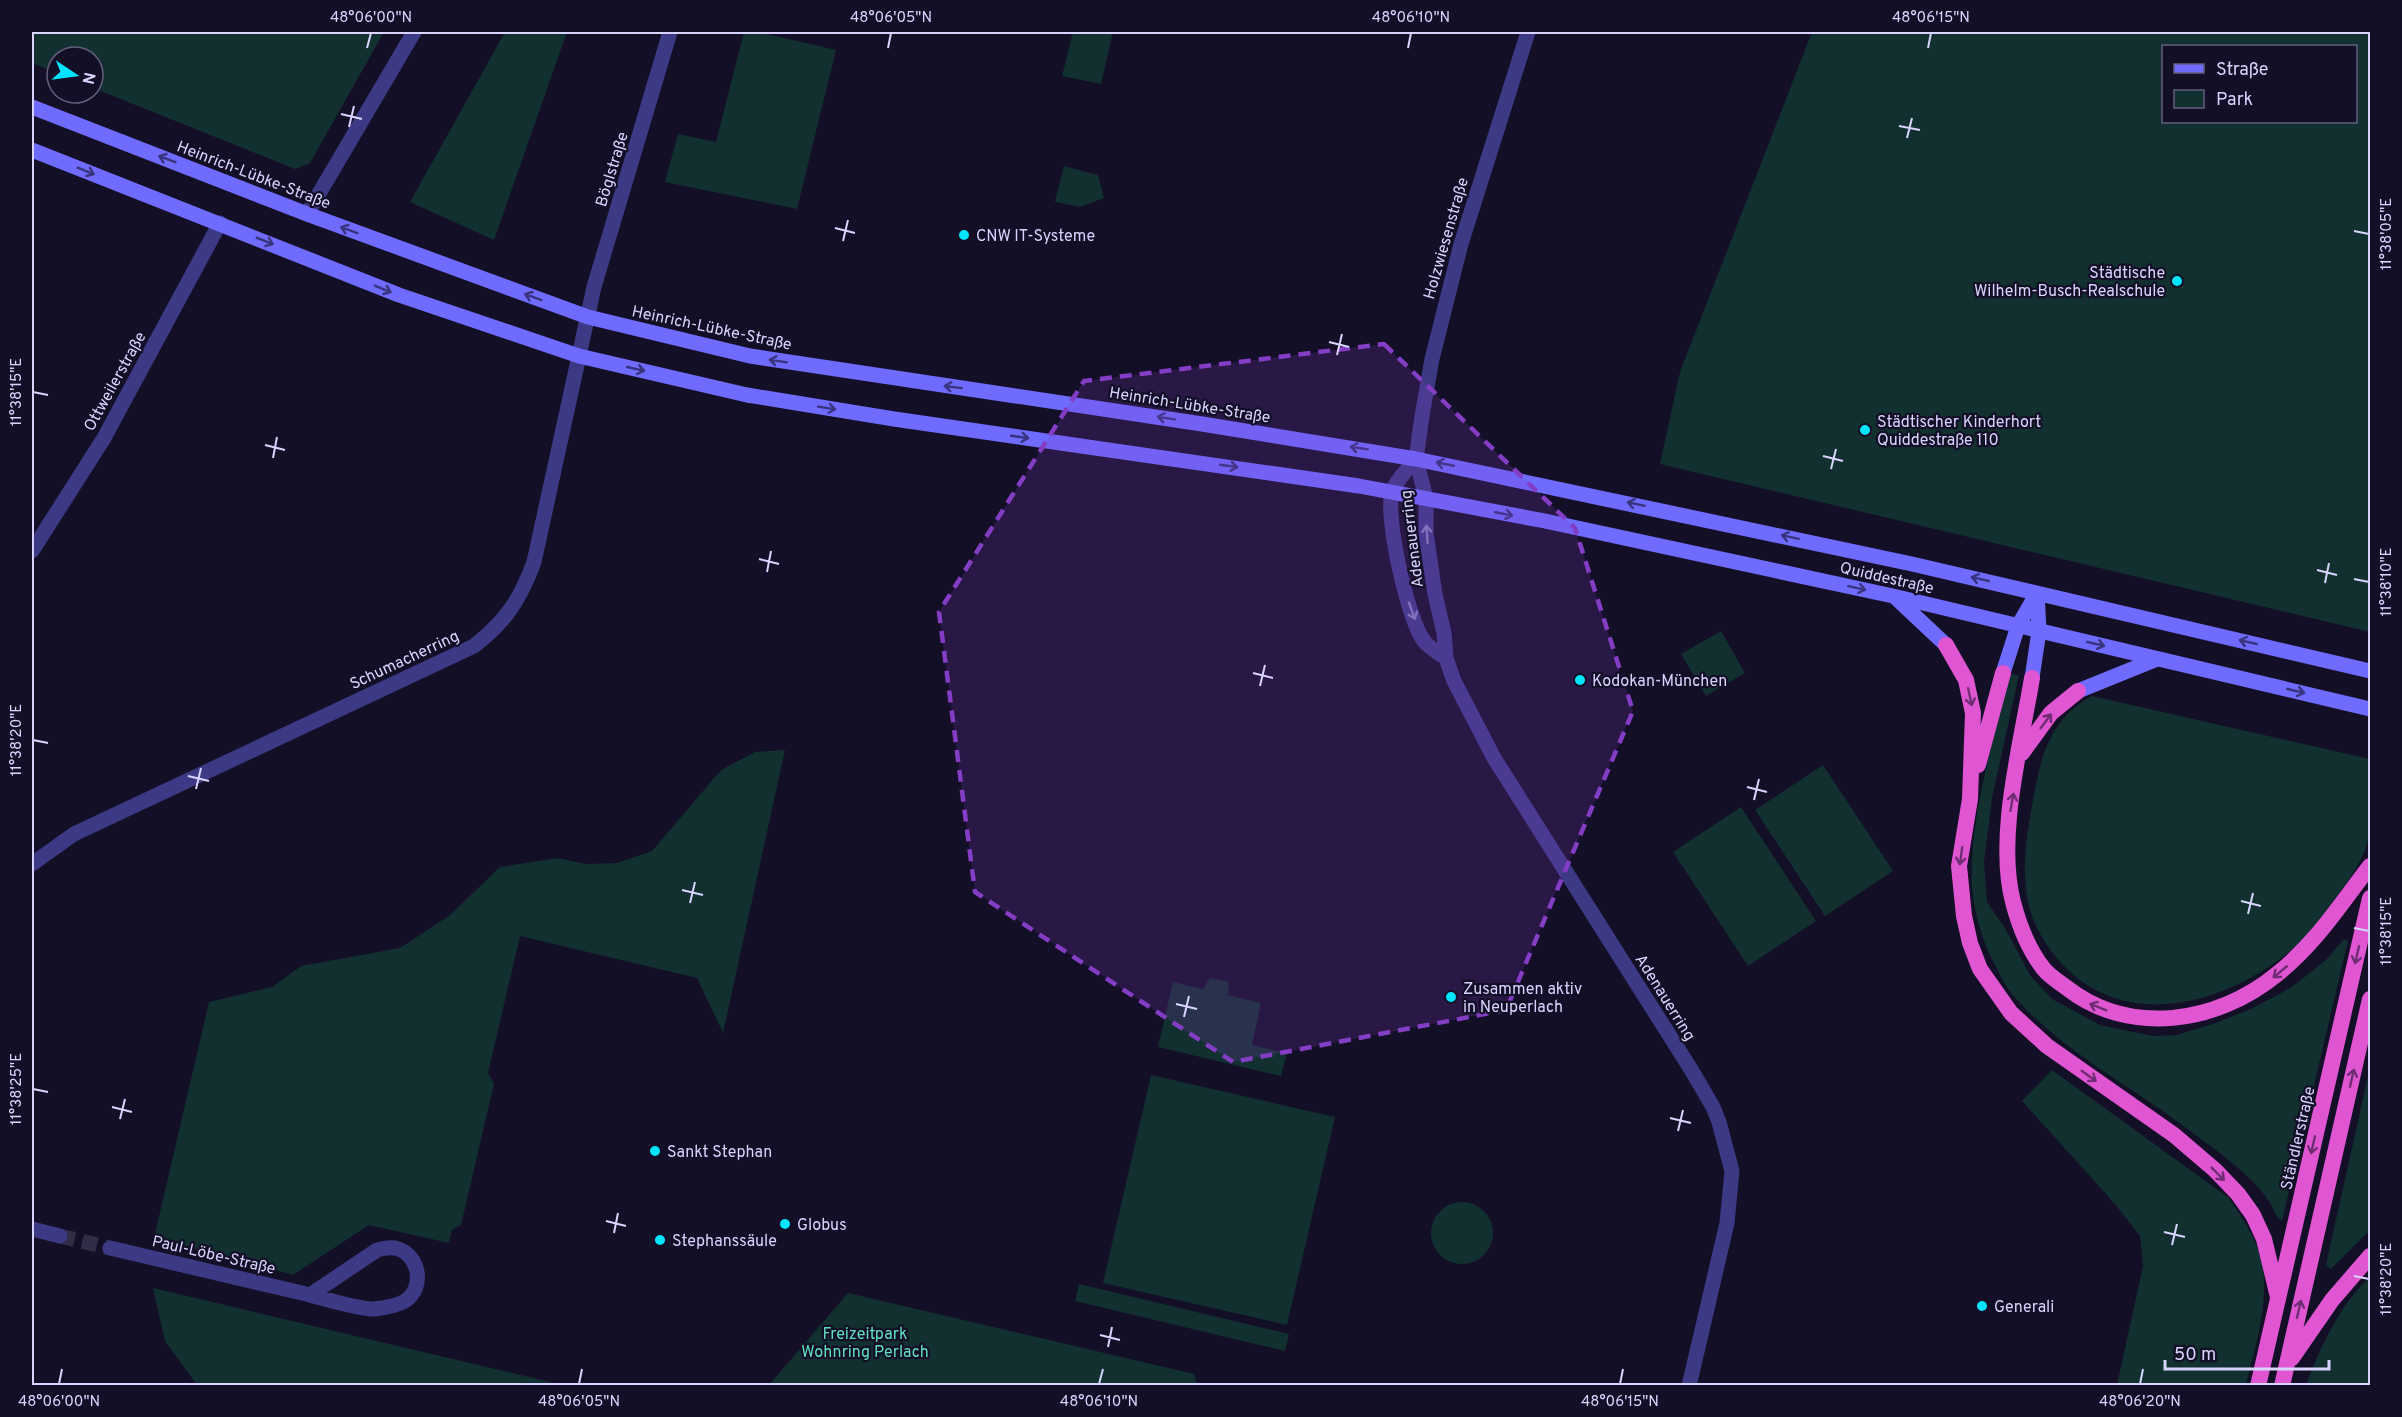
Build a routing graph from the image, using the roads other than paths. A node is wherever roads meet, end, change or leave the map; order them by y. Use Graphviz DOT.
graph roads {
  1 [pos="414,32"];
  2 [pos="670,32"];
  3 [pos="1528,32"];
  4 [pos="32,107"];
  5 [pos="32,150"];
  6 [pos="307,214"];
  7 [pos="220,224"];
  8 [pos="588,317"];
  9 [pos="579,356"];
  10 [pos="1416,459"];
  11 [pos="1392,492"];
  12 [pos="1426,498"];
  13 [pos="32,551"];
  14 [pos="2037,593"];
  15 [pos="1893,596"];
  16 [pos="2018,626"];
  17 [pos="2039,631"];
  18 [pos="1946,645"];
  19 [pos="1446,658"];
  20 [pos="2157,659"];
  21 [pos="2370,671"];
  22 [pos="2002,673"];
  23 [pos="2032,678"];
  24 [pos="2078,691"];
  25 [pos="2370,709"];
  26 [pos="2019,756"];
  27 [pos="1970,799"];
  28 [pos="32,864"];
  29 [pos="2370,866"];
  30 [pos="2370,898"];
  31 [pos="2370,999"];
  32 [pos="32,1229"];
  33 [pos="60,1236"];
  34 [pos="110,1248"];
  35 [pos="2370,1256"];
  36 [pos="310,1295"];
  37 [pos="2278,1297"];
  38 [pos="2286,1366"];
  39 [pos="1689,1386"];
  40 [pos="2258,1386"];
  41 [pos="2282,1386"];
  1 -- 6 [label="street"];
  2 -- 8 [label="street, Böglstraße"];
  3 -- 10 [label="street, Holzwiesenstraße"];
  6 -- 4 [label="main road, Heinrich-Lübke-Straße, one-way"];
  5 -- 7 [label="main road, one-way"];
  8 -- 6 [label="main road, Heinrich-Lübke-Straße, one-way"];
  7 -- 9 [label="main road, one-way"];
  7 -- 13 [label="street, Ottweilerstraße"];
  8 -- 9 [label="street, Schumacherring"];
  10 -- 8 [label="main road, Heinrich-Lübke-Straße, one-way"];
  9 -- 11 [label="main road, one-way"];
  9 -- 28 [label="street, Schumacherring"];
  10 -- 11 [label="street, Adenauerring"];
  10 -- 12 [label="street, Adenauerring"];
  14 -- 10 [label="main road, Quiddestraße, one-way"];
  11 -- 12 [label="main road, Quiddestraße"];
  11 -- 19 [label="street, Adenauerring, one-way"];
  12 -- 15 [label="main road, Quiddestraße, one-way"];
  19 -- 12 [label="street, Adenauerring, one-way"];
  14 -- 16 [label="main road"];
  14 -- 17 [label="main road"];
  21 -- 14 [label="main road, Quiddestraße, one-way"];
  15 -- 16 [label="main road, Quiddestraße"];
  15 -- 18 [label="main road"];
  16 -- 17 [label="main road, Quiddestraße"];
  16 -- 22 [label="main road"];
  17 -- 20 [label="main road, Quiddestraße, one-way"];
  17 -- 23 [label="main road"];
  18 -- 27 [label="highway, one-way"];
  19 -- 39 [label="street, Adenauerring"];
  20 -- 24 [label="main road"];
  20 -- 25 [label="main road, Quiddestraße, one-way"];
  22 -- 27 [label="highway"];
  23 -- 26 [label="highway"];
  26 -- 24 [label="highway, one-way"];
  29 -- 26 [label="highway, one-way"];
  27 -- 37 [label="highway, one-way"];
  30 -- 37 [label="highway, Ständlerstraße, one-way"];
  38 -- 31 [label="highway, one-way"];
  32 -- 33 [label="street"];
  34 -- 36 [label="street, Paul-Löbe-Straße"];
  35 -- 38 [label="highway"];
  36 -- 36 [label="street, Paul-Löbe-Straße"];
  37 -- 40 [label="highway, Ständlerstraße"];
  38 -- 41 [label="highway"];
}
